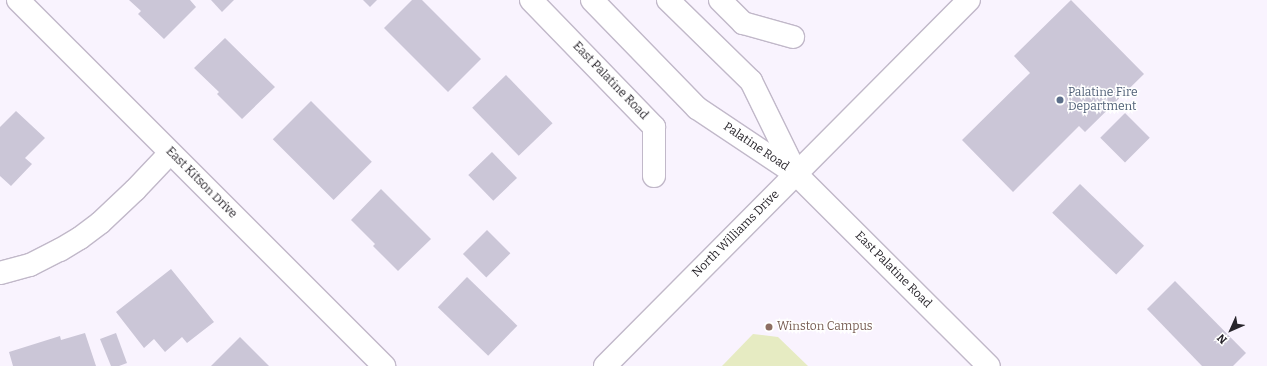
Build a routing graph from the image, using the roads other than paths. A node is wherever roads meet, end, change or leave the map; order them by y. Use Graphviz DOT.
graph roads {
  1 [pos="18,0"];
  2 [pos="531,0"];
  3 [pos="592,0"];
  4 [pos="668,0"];
  5 [pos="720,0"];
  6 [pos="969,0"];
  7 [pos="793,37"];
  8 [pos="170,153"];
  9 [pos="796,174"];
  10 [pos="654,176"];
  11 [pos="0,273"];
  12 [pos="384,366"];
  13 [pos="605,366"];
  14 [pos="989,366"];
  1 -- 8 [label="street, East Kitson Drive"];
  2 -- 10 [label="street, East Palatine Road"];
  3 -- 9 [label="street, Palatine Road"];
  4 -- 9 [label="street, Palatine Road"];
  5 -- 7 [label="street"];
  6 -- 9 [label="street, North Williams Drive"];
  8 -- 11 [label="street"];
  8 -- 12 [label="street, East Kitson Drive"];
  9 -- 13 [label="street, North Williams Drive"];
  9 -- 14 [label="street, East Palatine Road"];
}
